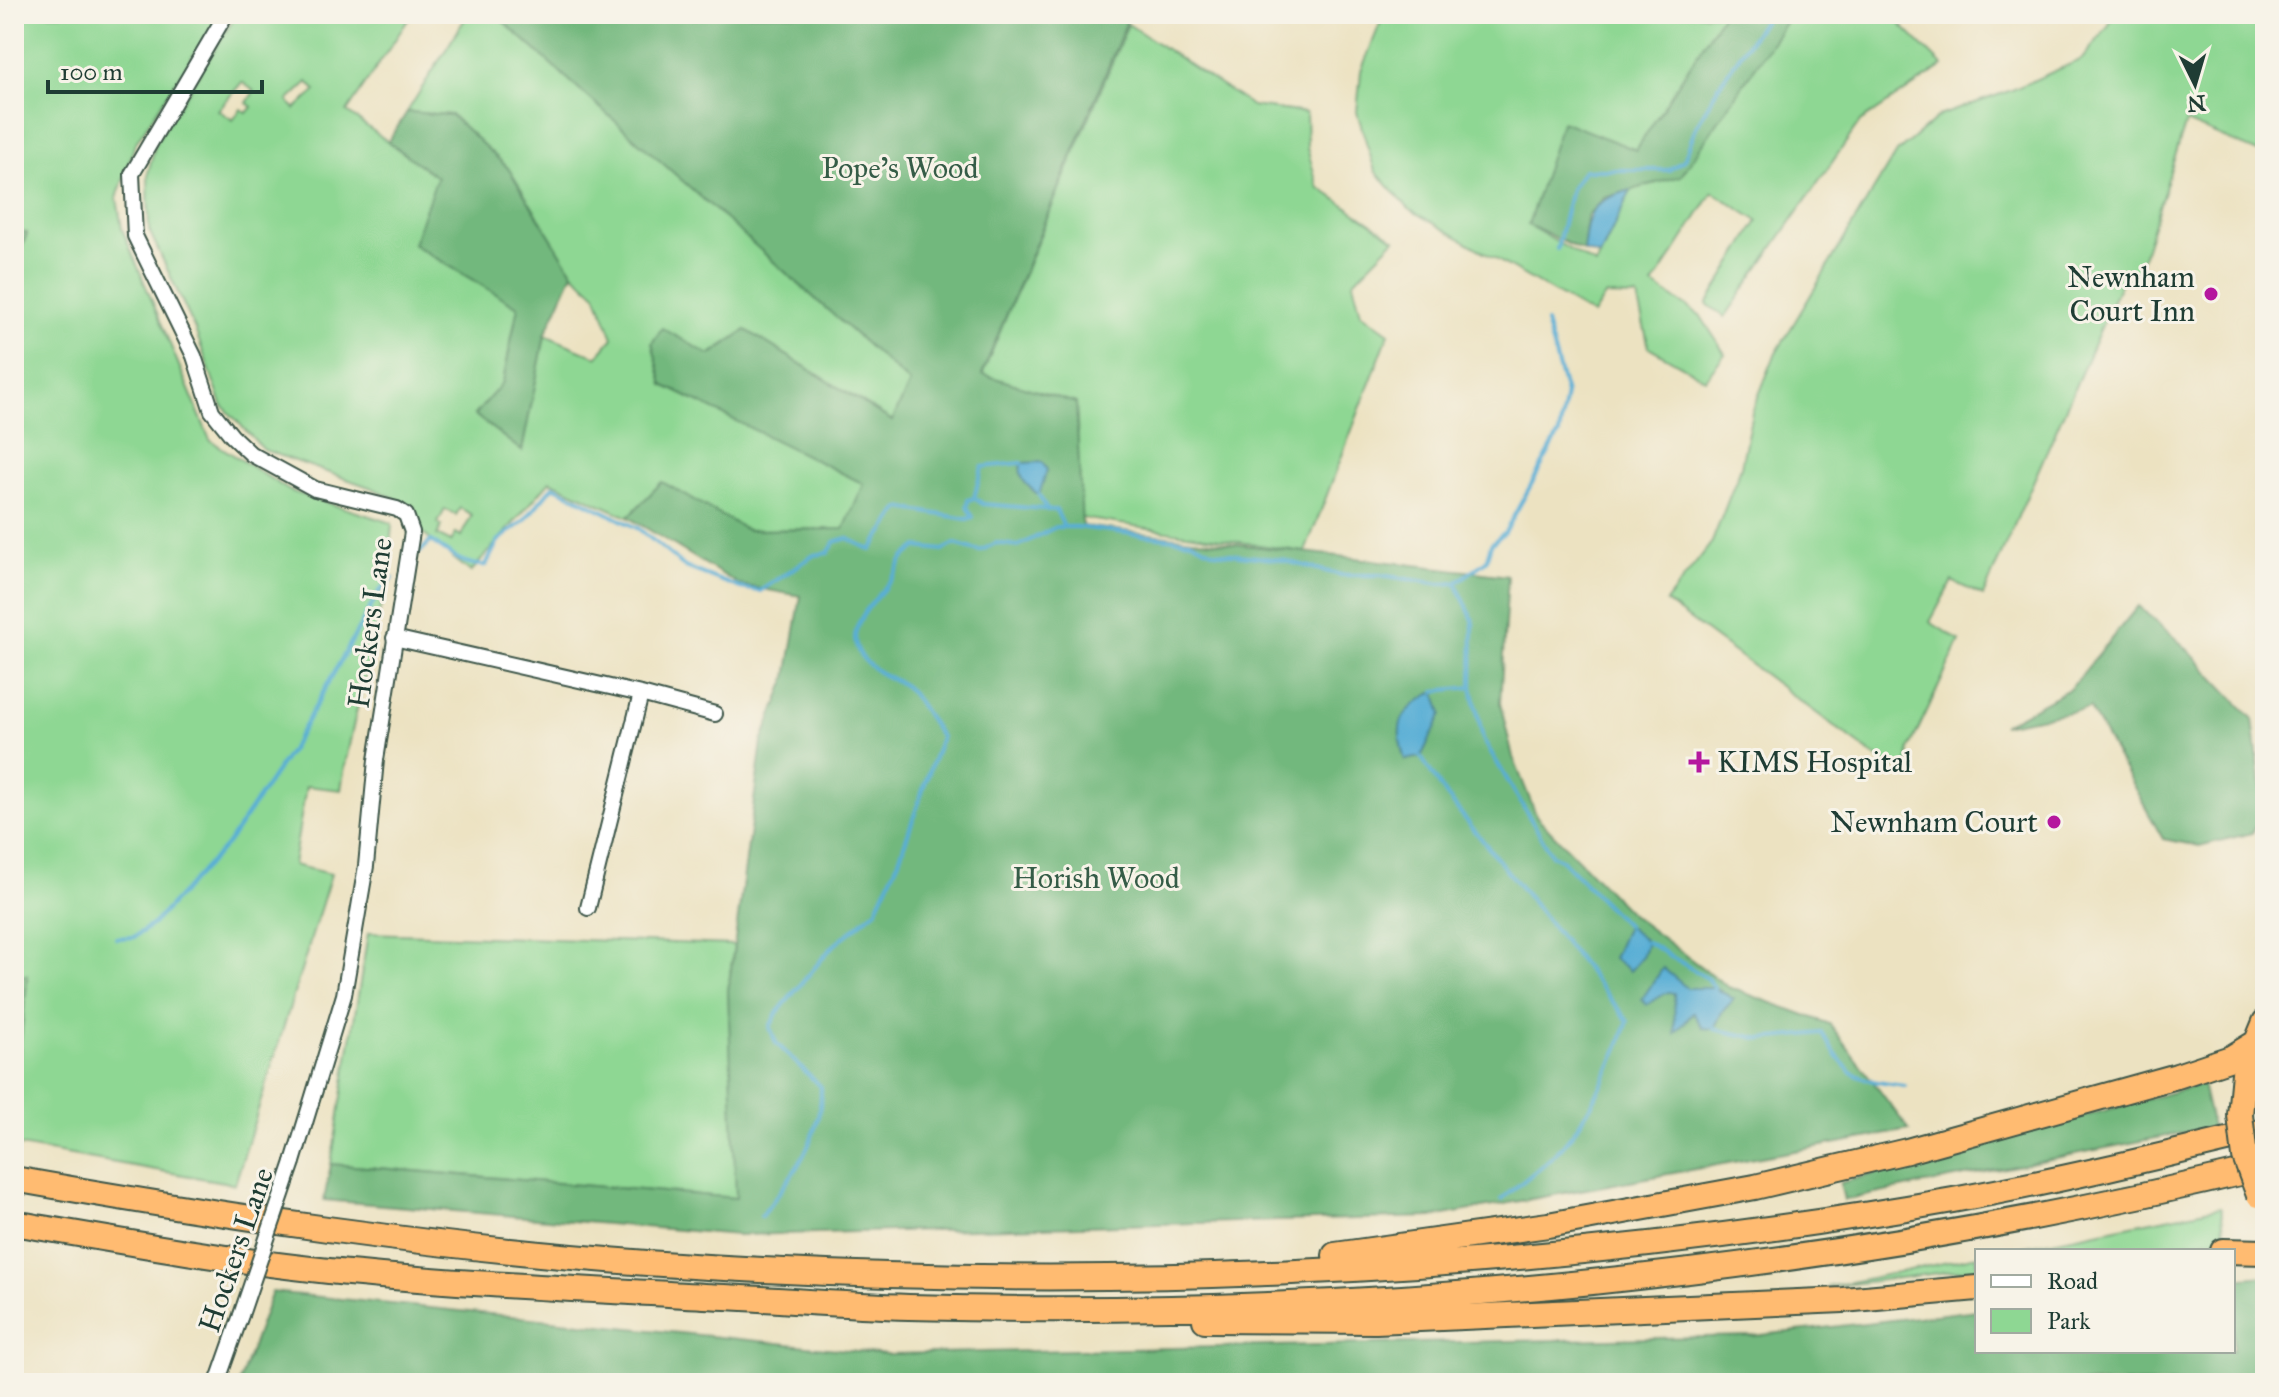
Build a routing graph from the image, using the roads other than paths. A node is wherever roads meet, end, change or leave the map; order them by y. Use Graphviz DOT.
graph roads {
  1 [pos="226,14"];
  2 [pos="394,638"];
  3 [pos="641,694"];
  4 [pos="715,714"];
  5 [pos="588,908"];
  6 [pos="2259,1033"];
  7 [pos="2265,1131"];
  8 [pos="2265,1167"];
  9 [pos="14,1179"];
  10 [pos="2262,1201"];
  11 [pos="14,1223"];
  12 [pos="2235,1251"];
  13 [pos="2265,1252"];
  14 [pos="1258,1271"];
  15 [pos="1975,1288"];
  16 [pos="1117,1308"];
  17 [pos="217,1383"];
  1 -- 2 [label="street, Hockers Lane"];
  2 -- 3 [label="street"];
  2 -- 17 [label="street, Hockers Lane, bridge"];
  3 -- 4 [label="street"];
  3 -- 5 [label="street"];
  6 -- 10 [label="highway, bridge"];
  6 -- 14 [label="highway"];
  7 -- 14 [label="highway"];
  8 -- 16 [label="highway"];
  9 -- 14 [label="highway"];
  11 -- 16 [label="highway"];
  12 -- 13 [label="highway"];
  15 -- 16 [label="highway"];
}
